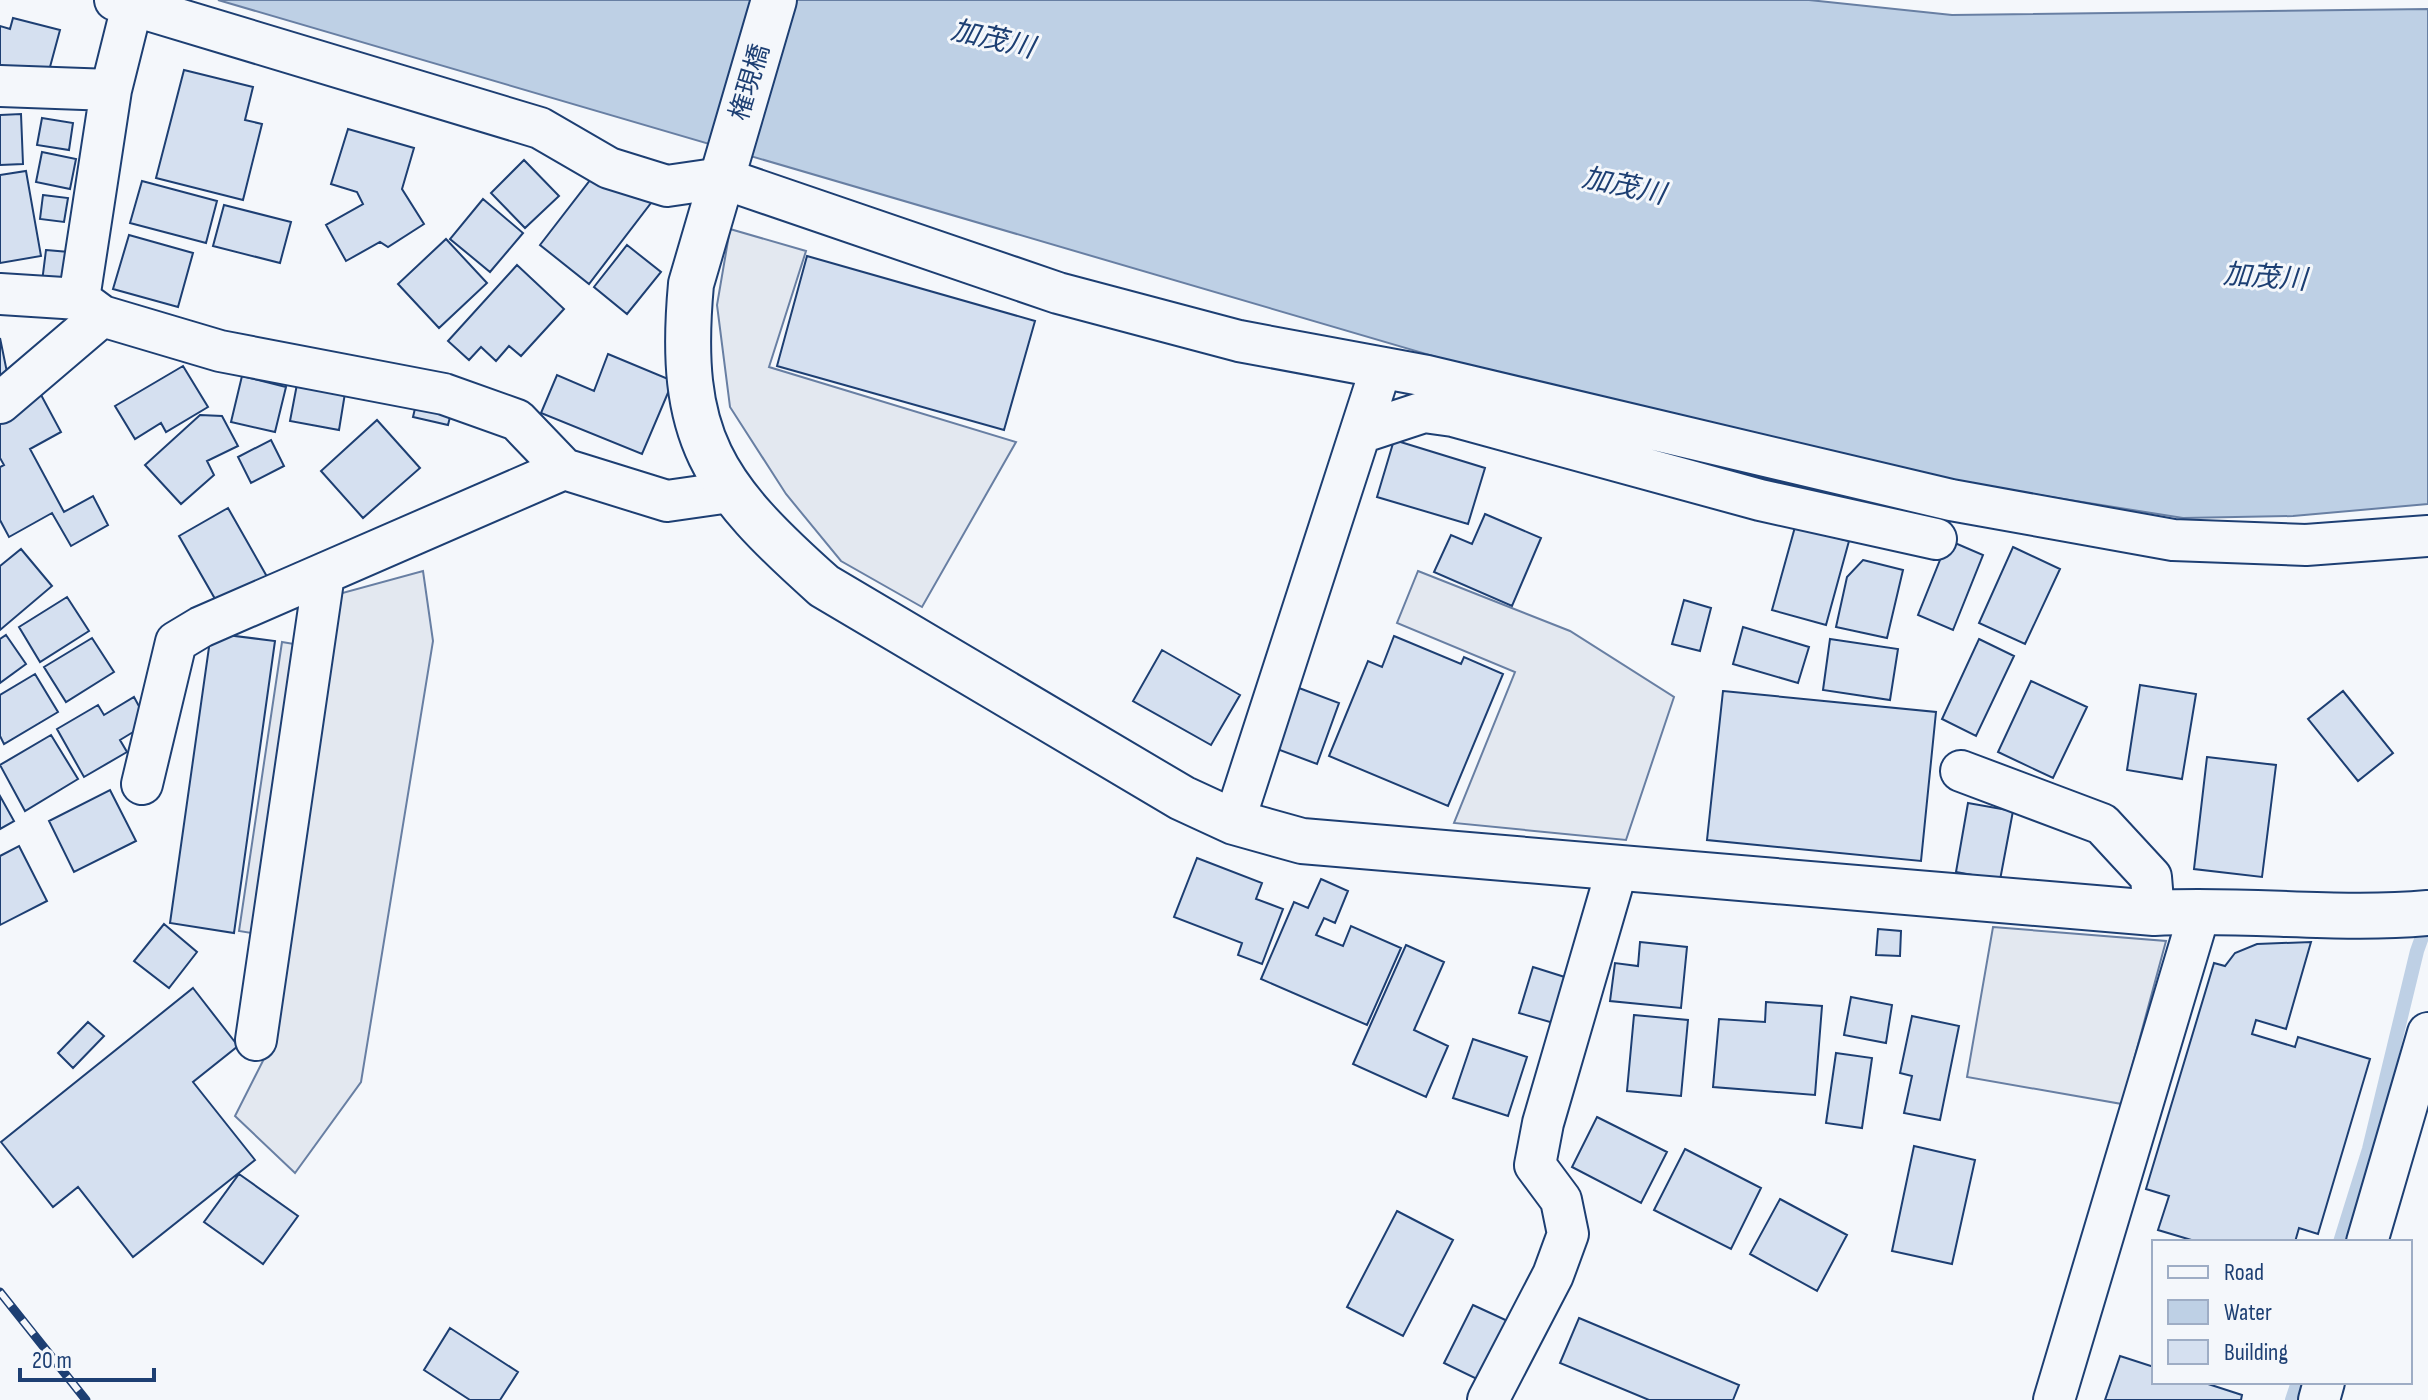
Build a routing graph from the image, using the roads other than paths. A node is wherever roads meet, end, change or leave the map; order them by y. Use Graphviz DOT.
graph roads {
  1 [pos="774,0"];
  2 [pos="123,3"];
  3 [pos="0,86"];
  4 [pos="111,90"];
  5 [pos="723,171"];
  6 [pos="0,294"];
  7 [pos="91,307"];
  8 [pos="1381,368"];
  9 [pos="0,403"];
  10 [pos="1360,433"];
  11 [pos="564,469"];
  12 [pos="730,492"];
  13 [pos="2428,536"];
  14 [pos="1936,539"];
  15 [pos="324,574"];
  16 [pos="1961,771"];
  17 [pos="142,784"];
  18 [pos="1234,822"];
  19 [pos="1617,869"];
  20 [pos="2200,911"];
  21 [pos="2154,913"];
  22 [pos="2408,915"];
  23 [pos="2428,1033"];
  24 [pos="256,1040"];
  25 [pos="2368,1240"];
  26 [pos="1488,1400"];
  27 [pos="2054,1400"];
  1 -- 5 [label="street, 権現橋"];
  2 -- 4 [label="street"];
  2 -- 5 [label="street"];
  3 -- 4 [label="street"];
  4 -- 7 [label="street"];
  5 -- 8 [label="street"];
  5 -- 12 [label="street, 権現橋"];
  6 -- 7 [label="street"];
  7 -- 9 [label="street"];
  7 -- 11 [label="street"];
  8 -- 10 [label="street"];
  8 -- 13 [label="street"];
  10 -- 14 [label="street"];
  10 -- 18 [label="street"];
  11 -- 12 [label="street"];
  11 -- 15 [label="street"];
  12 -- 18 [label="street, 権現橋"];
  15 -- 17 [label="street"];
  15 -- 24 [label="street"];
  16 -- 21 [label="street"];
  18 -- 19 [label="street, 権現橋"];
  19 -- 21 [label="street, 権現橋"];
  19 -- 26 [label="street"];
  20 -- 21 [label="street, 権現橋"];
  20 -- 22 [label="street, 権現橋"];
  20 -- 27 [label="street"];
  23 -- 25 [label="street"];
}
